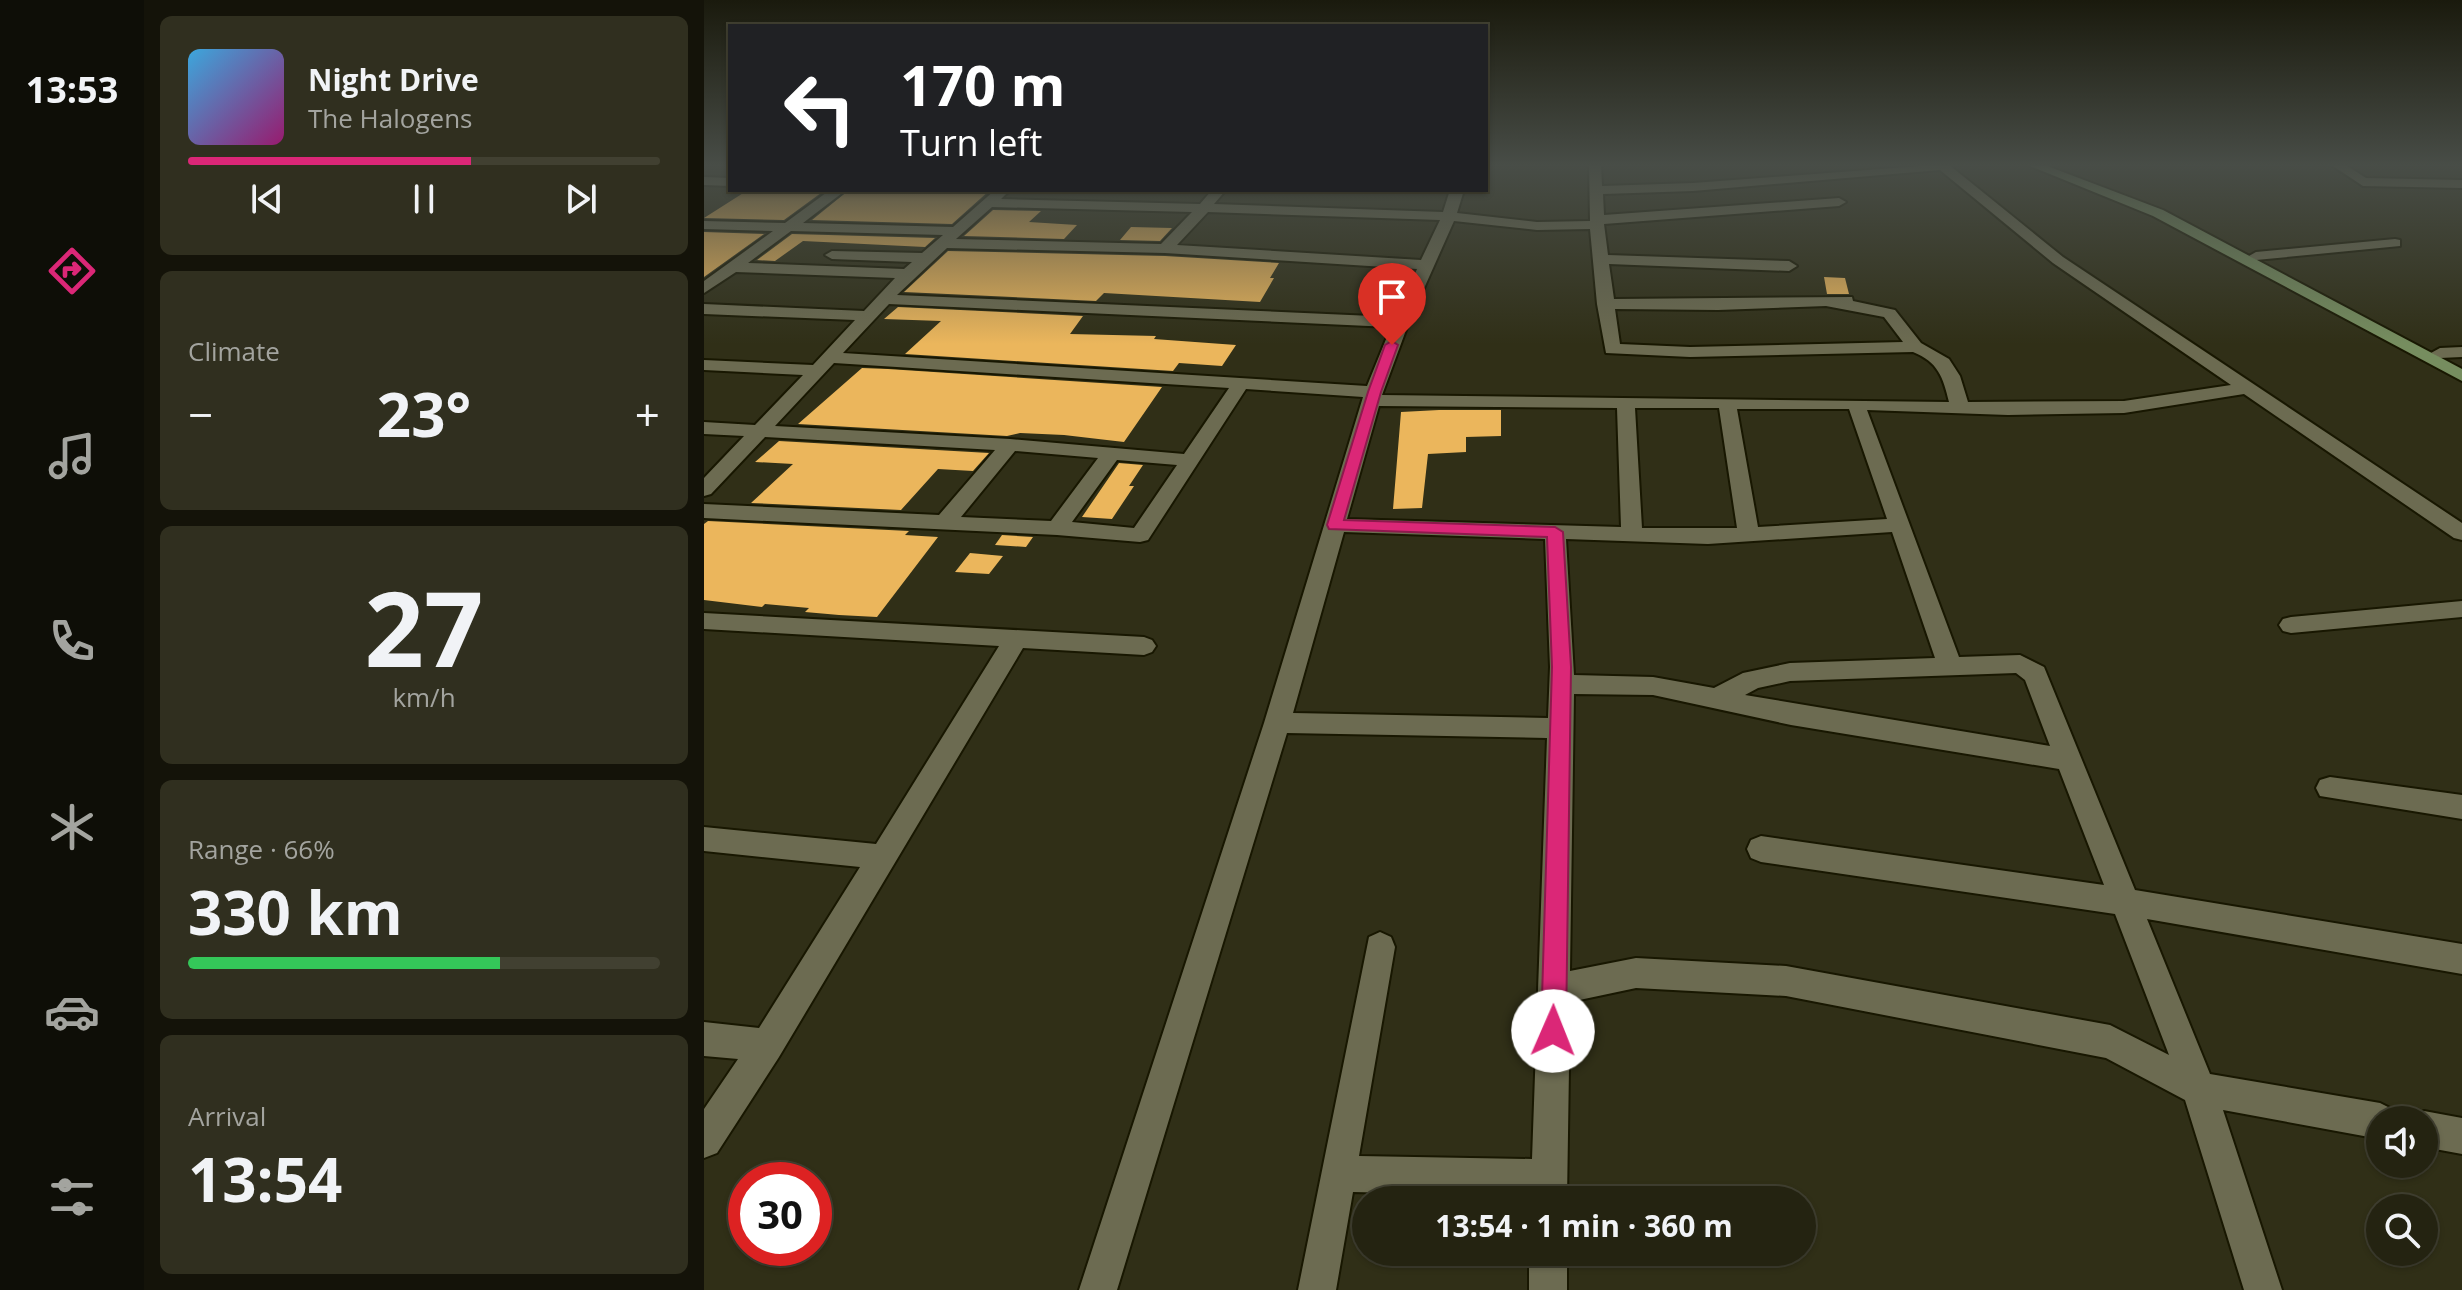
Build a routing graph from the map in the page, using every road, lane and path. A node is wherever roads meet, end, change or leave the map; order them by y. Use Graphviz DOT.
graph roads {
  1 [pos="791,224"];
  2 [pos="964,224"];
  3 [pos="1189,224"];
  4 [pos="1445,224"];
  5 [pos="1521,224"];
  6 [pos="1564,224"];
  7 [pos="1598,224"];
  8 [pos="2014,224"];
  9 [pos="2182,224"];
  10 [pos="2187,224"];
  11 [pos="704,225"];
  12 [pos="787,227"];
  13 [pos="956,231"];
  14 [pos="942,243"];
  15 [pos="2395,243"];
  16 [pos="1165,249"];
  17 [pos="750,252"];
  18 [pos="2256,256"];
  19 [pos="926,258"];
  20 [pos="1601,259"];
  21 [pos="1426,265"];
  22 [pos="1789,266"];
  23 [pos="731,267"];
  24 [pos="908,274"];
  25 [pos="704,288"];
  26 [pos="884,299"];
  27 [pos="1846,300"];
  28 [pos="1828,301"];
  29 [pos="1605,304"];
  30 [pos="704,309"];
  31 [pos="868,316"];
  32 [pos="1401,322"];
  33 [pos="1915,347"];
  34 [pos="2462,352"];
  35 [pos="2440,353"];
  36 [pos="823,363"];
  37 [pos="704,365"];
  38 [pos="2462,365"];
  39 [pos="2462,376"];
  40 [pos="1241,383"];
  41 [pos="2249,388"];
  42 [pos="1373,396"];
  43 [pos="1626,403"];
  44 [pos="1727,403"];
  45 [pos="1856,404"];
  46 [pos="1960,407"];
  47 [pos="704,428"];
  48 [pos="764,430"];
  49 [pos="1010,445"];
  50 [pos="1112,453"];
  51 [pos="1190,460"];
  52 [pos="704,490"];
  53 [pos="704,511"];
  54 [pos="944,523"];
  55 [pos="1335,525"];
  56 [pos="1901,525"];
  57 [pos="1057,528"];
  58 [pos="1555,532"];
  59 [pos="2462,533"];
  60 [pos="1749,535"];
  61 [pos="1632,536"];
  62 [pos="2462,609"];
  63 [pos="704,621"];
  64 [pos="2291,625"];
  65 [pos="1016,639"];
  66 [pos="1144,646"];
  67 [pos="1950,665"];
  68 [pos="1561,684"];
  69 [pos="1719,697"];
  70 [pos="1277,723"];
  71 [pos="1560,728"];
  72 [pos="2068,760"];
  73 [pos="2330,788"];
  74 [pos="2462,807"];
  75 [pos="704,839"];
  76 [pos="1761,849"];
  77 [pos="883,857"];
  78 [pos="2126,902"];
  79 [pos="1380,947"];
  80 [pos="2462,959"];
  81 [pos="1554,990"];
  82 [pos="704,1039"];
  83 [pos="767,1045"];
  84 [pos="2199,1089"];
  85 [pos="2366,1119"];
  86 [pos="704,1140"];
  87 [pos="1337,1174"];
  88 [pos="1507,1186"];
  89 [pos="1550,1186"];
  90 [pos="1548,1266"];
  91 [pos="1098,1290"];
  92 [pos="1317,1290"];
  93 [pos="1548,1290"];
  94 [pos="2263,1290"];
  1 -- 12 [label="street"];
  2 -- 13 [label="street"];
  3 -- 16 [label="street"];
  4 -- 21 [label="street"];
  5 -- 6 [label="street"];
  7 -- 20 [label="street"];
  8 -- 41 [label="street"];
  9 -- 39 [label="main road"];
  10 -- 18 [label="main road"];
  11 -- 12 [label="street"];
  12 -- 13 [label="street"];
  12 -- 17 [label="street"];
  13 -- 14 [label="street"];
  14 -- 16 [label="street"];
  14 -- 19 [label="street"];
  15 -- 18 [label="street"];
  16 -- 21 [label="street"];
  17 -- 19 [label="street"];
  17 -- 23 [label="street"];
  18 -- 35 [label="main road"];
  19 -- 24 [label="street"];
  20 -- 22 [label="street"];
  20 -- 29 [label="street"];
  21 -- 32 [label="street"];
  23 -- 24 [label="street"];
  23 -- 25 [label="street"];
  24 -- 26 [label="street"];
  26 -- 31 [label="street"];
  26 -- 32 [label="street"];
  27 -- 28 [label="street"];
  28 -- 29 [label="street"];
  28 -- 33 [label="street"];
  29 -- 33 [label="street"];
  30 -- 31 [label="street"];
  31 -- 36 [label="street"];
  32 -- 42 [label="street"];
  33 -- 46 [label="street"];
  34 -- 35 [label="street"];
  35 -- 38 [label="main road"];
  36 -- 37 [label="street"];
  36 -- 40 [label="street"];
  36 -- 48 [label="street"];
  40 -- 42 [label="street"];
  40 -- 51 [label="street"];
  41 -- 46 [label="street"];
  41 -- 59 [label="street"];
  42 -- 43 [label="street"];
  42 -- 55 [label="street"];
  43 -- 44 [label="street"];
  43 -- 61 [label="street"];
  44 -- 45 [label="street"];
  44 -- 60 [label="street"];
  45 -- 46 [label="street"];
  45 -- 56 [label="street"];
  47 -- 48 [label="street"];
  48 -- 49 [label="street"];
  48 -- 52 [label="street"];
  49 -- 50 [label="street"];
  49 -- 54 [label="street"];
  50 -- 51 [label="street"];
  50 -- 57 [label="street"];
  51 -- 57 [label="street"];
  53 -- 54 [label="street"];
  54 -- 57 [label="street"];
  55 -- 58 [label="street"];
  55 -- 70 [label="street"];
  56 -- 60 [label="street"];
  56 -- 67 [label="street"];
  58 -- 61 [label="street"];
  58 -- 68 [label="street"];
  60 -- 61 [label="street"];
  62 -- 64 [label="street"];
  63 -- 65 [label="street"];
  65 -- 66 [label="street"];
  65 -- 77 [label="street"];
  67 -- 69 [label="street"];
  67 -- 72 [label="street"];
  68 -- 69 [label="street"];
  68 -- 71 [label="street"];
  69 -- 72 [label="street"];
  70 -- 71 [label="street"];
  70 -- 91 [label="street"];
  71 -- 81 [label="street"];
  72 -- 78 [label="street"];
  73 -- 74 [label="street"];
  75 -- 77 [label="street"];
  76 -- 78 [label="street"];
  77 -- 83 [label="street"];
  78 -- 80 [label="street"];
  78 -- 84 [label="street"];
  79 -- 87 [label="street"];
  81 -- 84 [label="street"];
  81 -- 89 [label="street"];
  82 -- 83 [label="street"];
  83 -- 86 [label="street"];
  84 -- 85 [label="street"];
  84 -- 94 [label="street"];
  87 -- 88 [label="street"];
  87 -- 92 [label="street"];
  90 -- 93 [label="street"];
}
